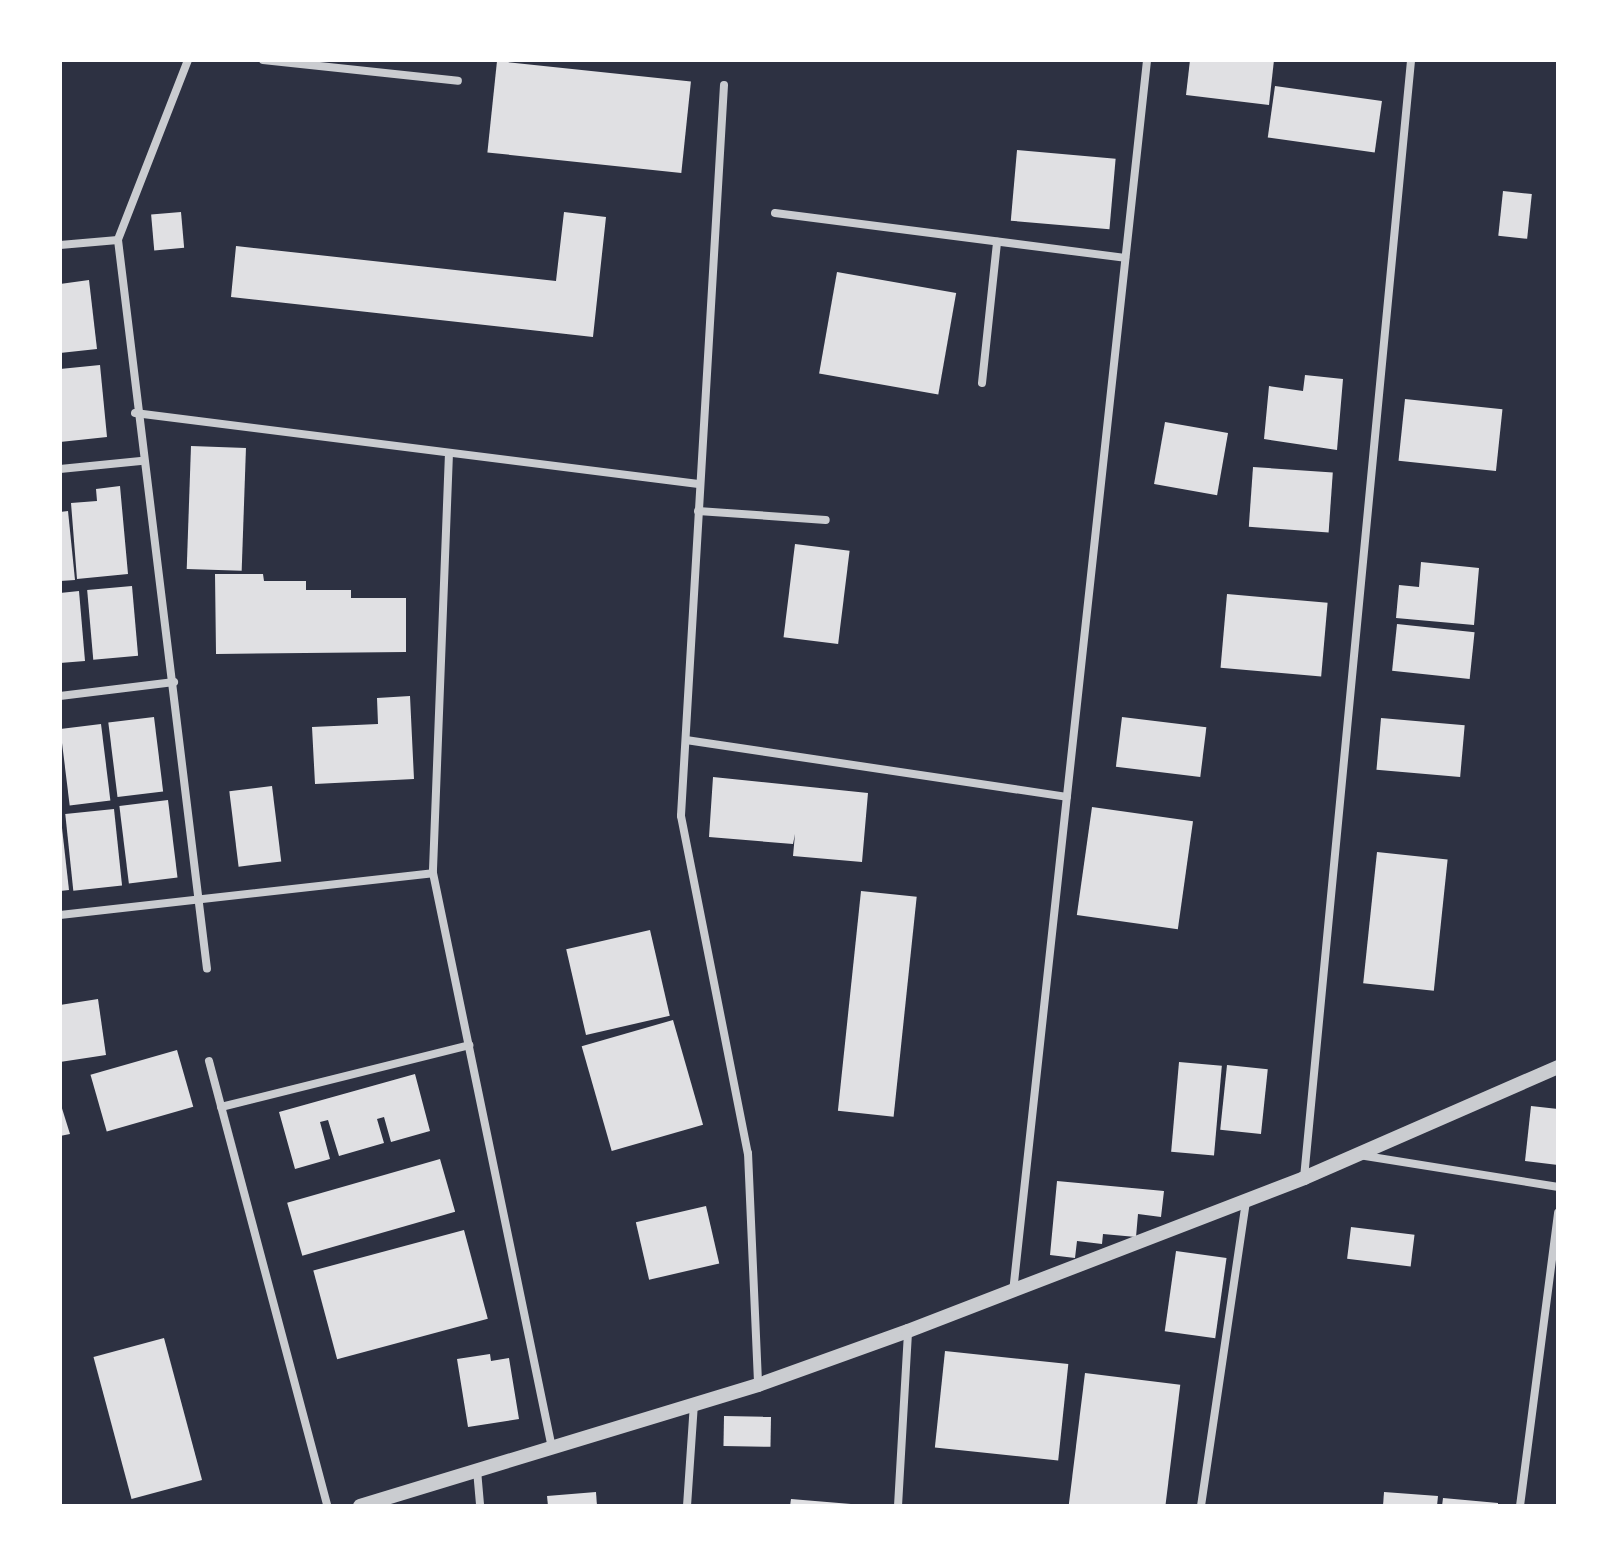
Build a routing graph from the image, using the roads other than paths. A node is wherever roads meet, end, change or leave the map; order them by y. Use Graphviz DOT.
graph roads {
  1 [pos="188,60"];
  2 [pos="263,60"];
  3 [pos="1147,60"];
  4 [pos="1411,60"];
  5 [pos="458,81"];
  6 [pos="724,85"];
  7 [pos="775,213"];
  8 [pos="118,240"];
  9 [pos="997,242"];
  10 [pos="60,245"];
  11 [pos="1125,258"];
  12 [pos="982,383"];
  13 [pos="135,413"];
  14 [pos="449,453"];
  15 [pos="141,461"];
  16 [pos="60,469"];
  17 [pos="699,484"];
  18 [pos="698,511"];
  19 [pos="826,520"];
  20 [pos="174,682"];
  21 [pos="60,696"];
  22 [pos="686,740"];
  23 [pos="1067,797"];
  24 [pos="433,873"];
  25 [pos="195,896"];
  26 [pos="60,915"];
  27 [pos="207,969"];
  28 [pos="469,1045"];
  29 [pos="209,1061"];
  30 [pos="1558,1067"];
  31 [pos="221,1107"];
  32 [pos="1355,1154"];
  33 [pos="1304,1178"];
  34 [pos="1558,1187"];
  35 [pos="1246,1201"];
  36 [pos="1558,1212"];
  37 [pos="1013,1292"];
  38 [pos="908,1331"];
  39 [pos="758,1385"];
  40 [pos="694,1404"];
  41 [pos="552,1448"];
  42 [pos="477,1470"];
  43 [pos="327,1506"];
  44 [pos="360,1506"];
  45 [pos="480,1506"];
  46 [pos="687,1506"];
  47 [pos="898,1506"];
  48 [pos="1201,1506"];
  49 [pos="1520,1506"];
  1 -- 8 [label="street"];
  2 -- 5 [label="street"];
  3 -- 11 [label="street"];
  4 -- 33 [label="street"];
  6 -- 17 [label="street"];
  7 -- 9 [label="street"];
  8 -- 10 [label="street"];
  8 -- 13 [label="street"];
  9 -- 11 [label="street"];
  9 -- 12 [label="street"];
  11 -- 23 [label="street"];
  13 -- 14 [label="street"];
  13 -- 15 [label="street"];
  14 -- 17 [label="street"];
  14 -- 24 [label="street"];
  15 -- 16 [label="street"];
  15 -- 20 [label="street"];
  17 -- 18 [label="street"];
  18 -- 19 [label="street"];
  18 -- 22 [label="street"];
  20 -- 21 [label="street"];
  20 -- 25 [label="street"];
  22 -- 23 [label="street"];
  22 -- 39 [label="street"];
  23 -- 37 [label="street"];
  24 -- 25 [label="street"];
  24 -- 28 [label="street"];
  25 -- 26 [label="street"];
  25 -- 27 [label="street"];
  28 -- 31 [label="street"];
  28 -- 41 [label="street"];
  29 -- 31 [label="street"];
  30 -- 32 [label="street"];
  31 -- 43 [label="street"];
  32 -- 33 [label="street"];
  32 -- 34 [label="street"];
  33 -- 35 [label="street"];
  35 -- 37 [label="street"];
  35 -- 48 [label="street"];
  36 -- 49 [label="street"];
  37 -- 38 [label="street"];
  38 -- 39 [label="street"];
  38 -- 47 [label="street"];
  39 -- 40 [label="street"];
  40 -- 41 [label="street"];
  40 -- 46 [label="street"];
  41 -- 42 [label="street"];
  42 -- 44 [label="street"];
  42 -- 45 [label="street"];
}
